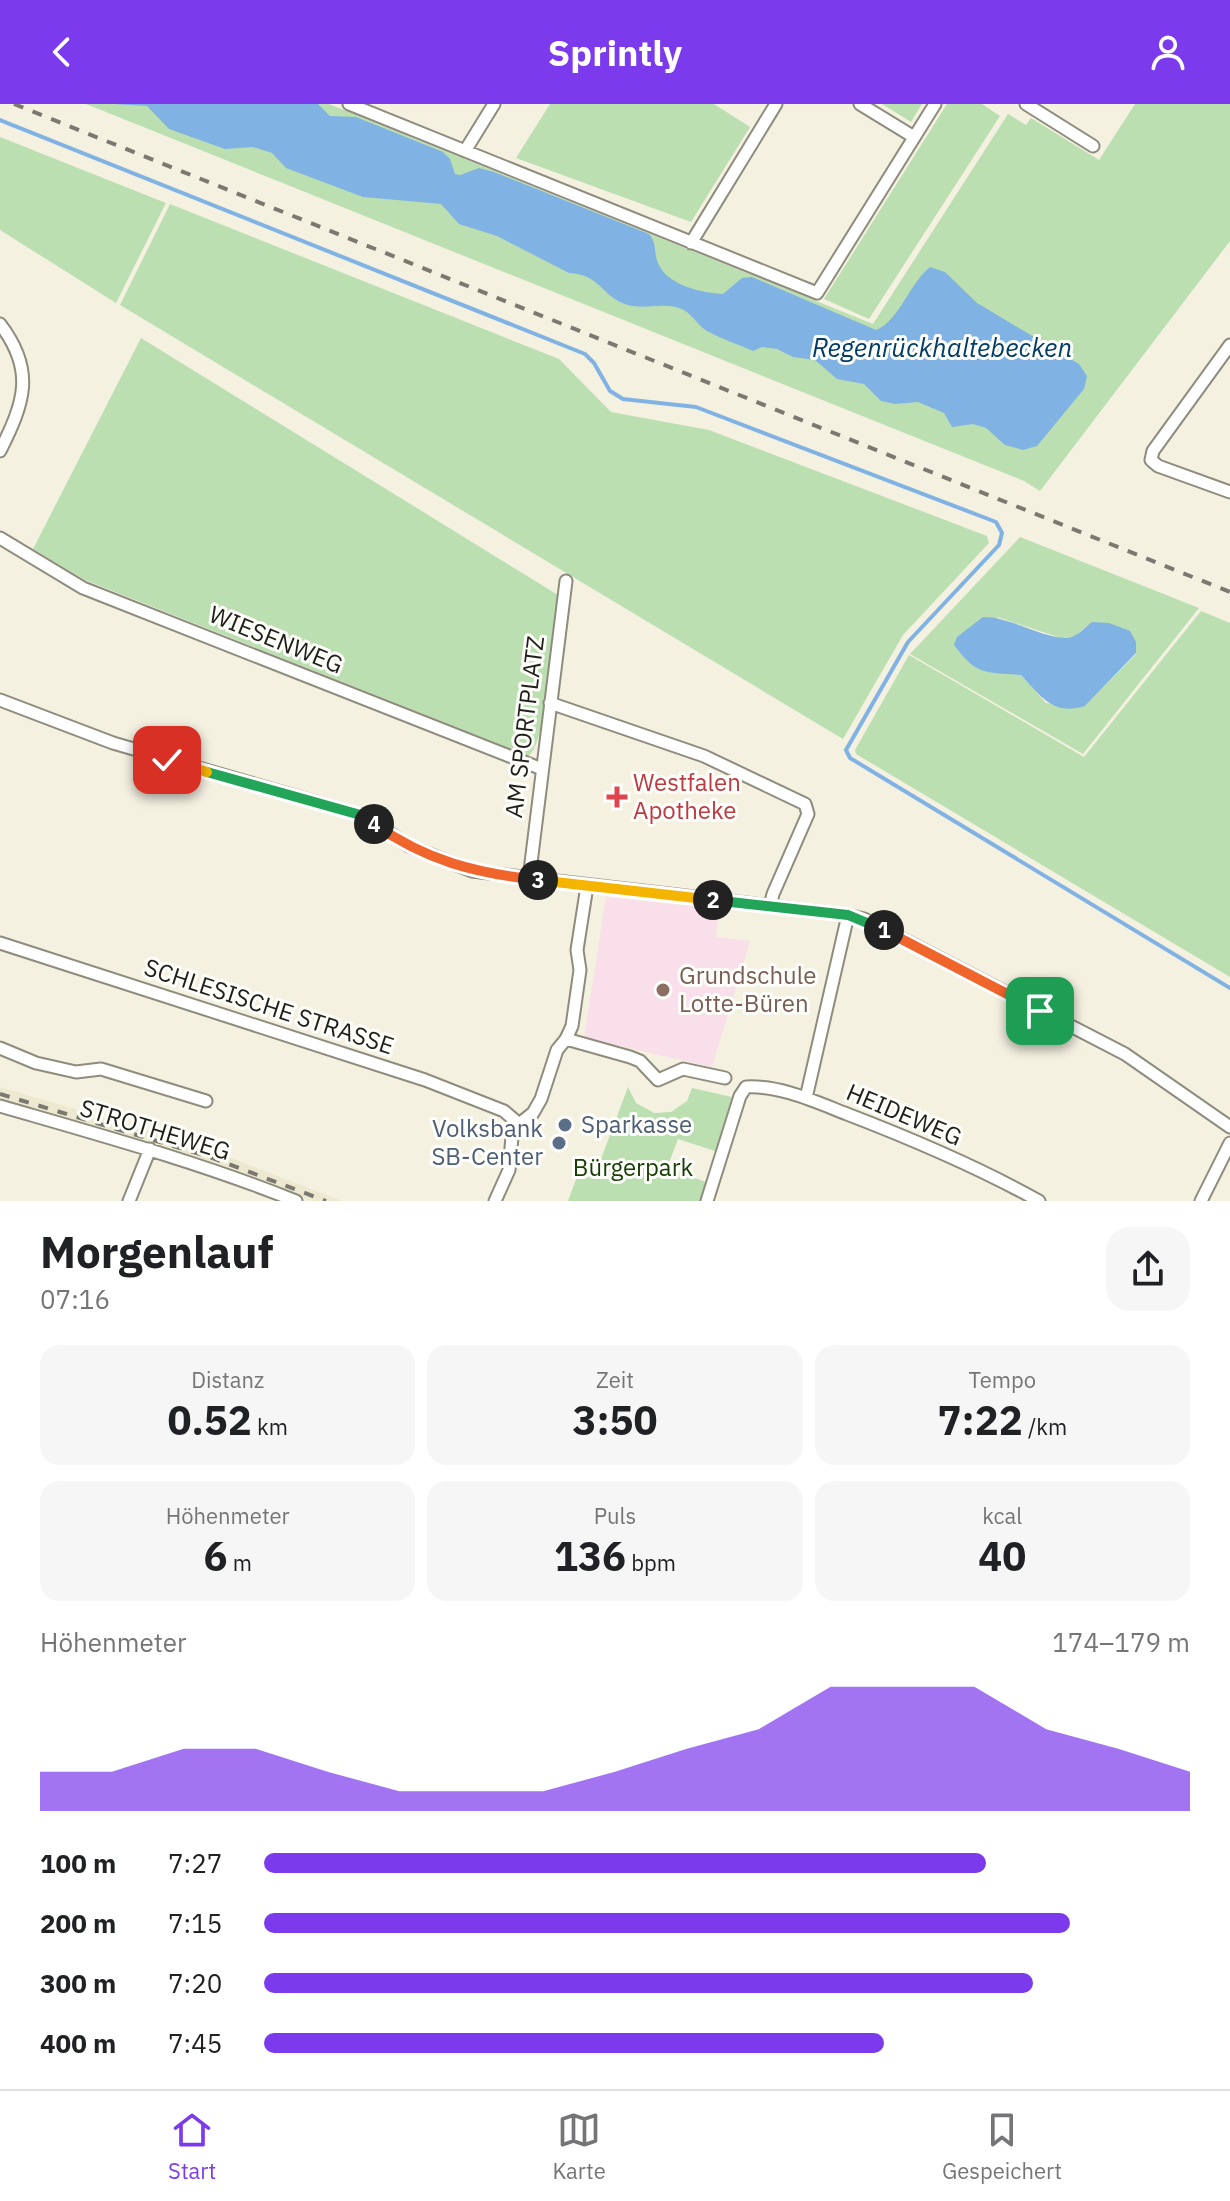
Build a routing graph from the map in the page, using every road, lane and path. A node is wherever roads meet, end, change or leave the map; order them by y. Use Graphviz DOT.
graph roads {
  1 [pos="349,104"];
  2 [pos="494,104"];
  3 [pos="776,104"];
  4 [pos="860,104"];
  5 [pos="935,104"];
  6 [pos="1026,104"];
  7 [pos="914,137"];
  8 [pos="1093,146"];
  9 [pos="465,151"];
  10 [pos="691,243"];
  11 [pos="0,324"];
  12 [pos="1230,345"];
  13 [pos="0,451"];
  14 [pos="1230,492"];
  15 [pos="0,538"];
  16 [pos="566,581"];
  17 [pos="0,700"];
  18 [pos="550,703"];
  19 [pos="542,769"];
  20 [pos="529,879"];
  21 [pos="587,886"];
  22 [pos="770,906"];
  23 [pos="848,915"];
  24 [pos="0,943"];
  25 [pos="566,1039"];
  26 [pos="0,1048"];
  27 [pos="725,1078"];
  28 [pos="806,1098"];
  29 [pos="206,1101"];
  30 [pos="0,1106"];
  31 [pos="519,1124"];
  32 [pos="1230,1127"];
  33 [pos="1230,1143"];
  34 [pos="150,1149"];
  35 [pos="129,1201"];
  36 [pos="296,1201"];
  37 [pos="495,1201"];
  38 [pos="707,1201"];
  39 [pos="1039,1201"];
  40 [pos="1201,1201"];
  1 -- 9 [label="street"];
  2 -- 9 [label="street"];
  3 -- 10 [label="street"];
  4 -- 7 [label="street"];
  5 -- 7 [label="street"];
  6 -- 8 [label="street"];
  7 -- 10 [label="street"];
  9 -- 10 [label="street"];
  11 -- 13 [label="street"];
  12 -- 14 [label="street"];
  15 -- 19 [label="street, WIESENWEG"];
  16 -- 18 [label="street, AM SPORTPLATZ"];
  17 -- 20 [label="street"];
  18 -- 19 [label="street, AM SPORTPLATZ"];
  18 -- 22 [label="street"];
  19 -- 20 [label="street, AM SPORTPLATZ"];
  20 -- 21 [label="street"];
  21 -- 22 [label="street"];
  21 -- 25 [label="street"];
  22 -- 23 [label="street"];
  23 -- 28 [label="street"];
  23 -- 32 [label="street"];
  24 -- 31 [label="street, SCHLESISCHE STRASSE"];
  25 -- 27 [label="street"];
  25 -- 31 [label="street"];
  26 -- 29 [label="street"];
  28 -- 38 [label="street, HEIDEWEG"];
  28 -- 39 [label="street, HEIDEWEG"];
  30 -- 34 [label="street, STROTHEWEG"];
  31 -- 37 [label="street"];
  33 -- 40 [label="street"];
  34 -- 35 [label="street"];
  34 -- 36 [label="street, STROTHEWEG"];
}
